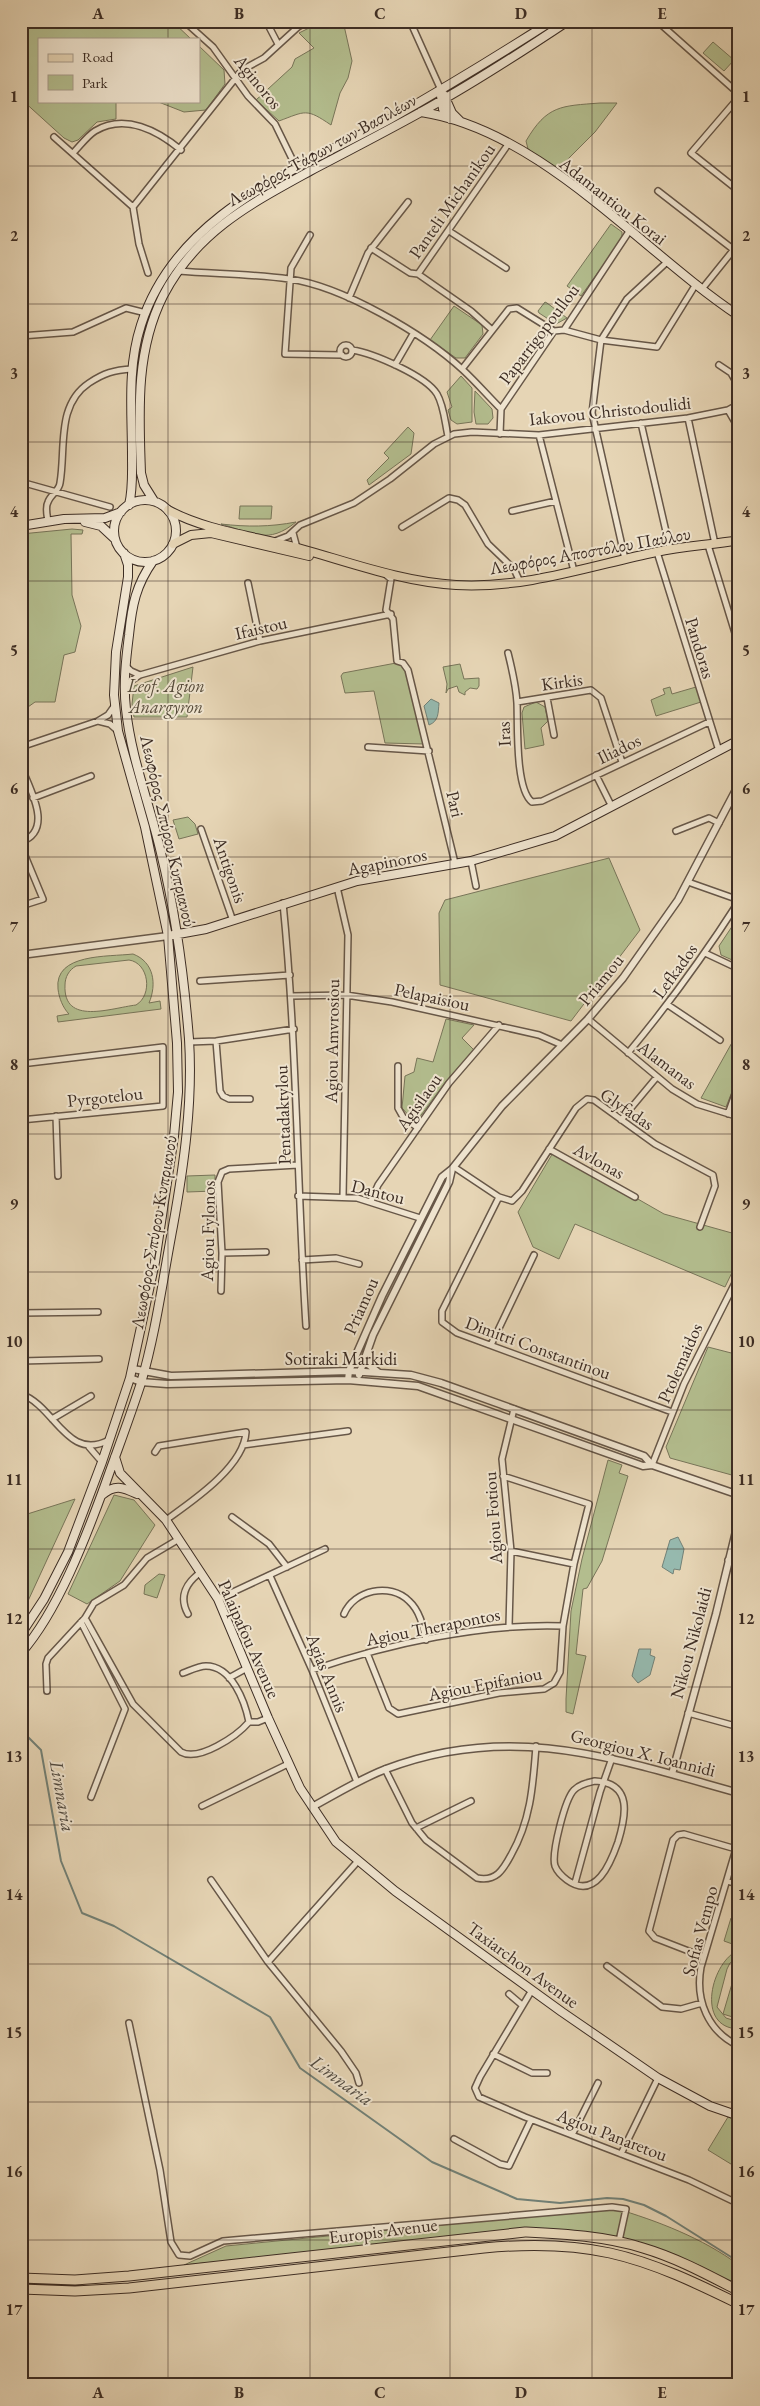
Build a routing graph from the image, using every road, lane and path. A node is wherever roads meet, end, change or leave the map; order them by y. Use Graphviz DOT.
graph roads {
  1 [pos="184,21"];
  2 [pos="266,21"];
  3 [pos="308,21"];
  4 [pos="410,21"];
  5 [pos="552,21"];
  6 [pos="568,21"];
  7 [pos="657,21"];
  8 [pos="278,44"];
  9 [pos="236,79"];
  10 [pos="441,90"];
  11 [pos="739,96"];
  12 [pos="443,99"];
  13 [pos="421,112"];
  14 [pos="450,119"];
  15 [pos="462,122"];
  16 [pos="54,137"];
  17 [pos="509,143"];
  18 [pos="181,150"];
  19 [pos="73,153"];
  20 [pos="298,169"];
  21 [pos="739,190"];
  22 [pos="658,191"];
  23 [pos="408,202"];
  24 [pos="133,208"];
  25 [pos="630,230"];
  26 [pos="449,231"];
  27 [pos="310,235"];
  28 [pos="739,243"];
  29 [pos="372,248"];
  30 [pos="734,250"];
  31 [pos="667,262"];
  32 [pos="506,268"];
  33 [pos="178,271"];
  34 [pos="148,273"];
  35 [pos="418,274"];
  36 [pos="289,279"];
  37 [pos="699,287"];
  38 [pos="349,298"];
  39 [pos="146,313"];
  40 [pos="739,316"];
  41 [pos="491,329"];
  42 [pos="564,330"];
  43 [pos="554,331"];
  44 [pos="413,334"];
  45 [pos="21,336"];
  46 [pos="601,340"];
  47 [pos="352,350"];
  48 [pos="342,355"];
  49 [pos="395,365"];
  50 [pos="719,365"];
  51 [pos="132,369"];
  52 [pos="462,369"];
  53 [pos="739,387"];
  54 [pos="739,404"];
  55 [pos="501,408"];
  56 [pos="728,410"];
  57 [pos="688,418"];
  58 [pos="641,423"];
  59 [pos="594,428"];
  60 [pos="739,428"];
  61 [pos="500,434"];
  62 [pos="540,435"];
  63 [pos="448,436"];
  64 [pos="21,482"];
  65 [pos="56,492"];
  66 [pos="556,500"];
  67 [pos="154,501"];
  68 [pos="128,505"];
  69 [pos="110,507"];
  70 [pos="168,510"];
  71 [pos="512,510"];
  72 [pos="121,512"];
  73 [pos="51,521"];
  74 [pos="21,526"];
  75 [pos="402,527"];
  76 [pos="293,533"];
  77 [pos="116,539"];
  78 [pos="739,540"];
  79 [pos="274,542"];
  80 [pos="173,544"];
  81 [pos="711,544"];
  82 [pos="297,548"];
  83 [pos="670,549"];
  84 [pos="657,552"];
  85 [pos="124,553"];
  86 [pos="329,558"];
  87 [pos="625,559"];
  88 [pos="153,561"];
  89 [pos="574,571"];
  90 [pos="383,572"];
  91 [pos="520,582"];
  92 [pos="248,583"];
  93 [pos="391,614"];
  94 [pos="260,641"];
  95 [pos="739,646"];
  96 [pos="508,653"];
  97 [pos="126,664"];
  98 [pos="140,675"];
  99 [pos="125,688"];
  100 [pos="547,698"];
  101 [pos="517,702"];
  102 [pos="115,705"];
  103 [pos="98,721"];
  104 [pos="709,722"];
  105 [pos="118,731"];
  106 [pos="554,735"];
  107 [pos="739,740"];
  108 [pos="21,747"];
  109 [pos="368,747"];
  110 [pos="429,751"];
  111 [pos="719,751"];
  112 [pos="622,762"];
  113 [pos="21,766"];
  114 [pos="596,775"];
  115 [pos="91,776"];
  116 [pos="739,784"];
  117 [pos="33,798"];
  118 [pos="542,801"];
  119 [pos="611,805"];
  120 [pos="719,823"];
  121 [pos="201,829"];
  122 [pos="676,831"];
  123 [pos="21,842"];
  124 [pos="21,846"];
  125 [pos="471,861"];
  126 [pos="455,863"];
  127 [pos="688,882"];
  128 [pos="476,886"];
  129 [pos="337,887"];
  130 [pos="739,900"];
  131 [pos="283,903"];
  132 [pos="21,906"];
  133 [pos="233,921"];
  134 [pos="177,935"];
  135 [pos="168,936"];
  136 [pos="706,953"];
  137 [pos="21,955"];
  138 [pos="739,969"];
  139 [pos="290,974"];
  140 [pos="200,981"];
  141 [pos="346,995"];
  142 [pos="292,996"];
  143 [pos="668,1005"];
  144 [pos="588,1019"];
  145 [pos="498,1026"];
  146 [pos="294,1029"];
  147 [pos="720,1040"];
  148 [pos="216,1041"];
  149 [pos="189,1042"];
  150 [pos="562,1045"];
  151 [pos="628,1053"];
  152 [pos="21,1064"];
  153 [pos="398,1066"];
  154 [pos="656,1078"];
  155 [pos="739,1083"];
  156 [pos="250,1099"];
  157 [pos="728,1114"];
  158 [pos="56,1116"];
  159 [pos="739,1117"];
  160 [pos="21,1120"];
  161 [pos="621,1120"];
  162 [pos="418,1128"];
  163 [pos="549,1149"];
  164 [pos="298,1164"];
  165 [pos="453,1168"];
  166 [pos="58,1176"];
  167 [pos="298,1196"];
  168 [pos="344,1197"];
  169 [pos="499,1197"];
  170 [pos="635,1197"];
  171 [pos="371,1201"];
  172 [pos="420,1218"];
  173 [pos="700,1227"];
  174 [pos="266,1252"];
  175 [pos="222,1253"];
  176 [pos="534,1255"];
  177 [pos="302,1260"];
  178 [pos="359,1264"];
  179 [pos="739,1275"];
  180 [pos="736,1288"];
  181 [pos="221,1291"];
  182 [pos="98,1312"];
  183 [pos="21,1313"];
  184 [pos="306,1326"];
  185 [pos="492,1345"];
  186 [pos="367,1348"];
  187 [pos="99,1359"];
  188 [pos="21,1361"];
  189 [pos="132,1369"];
  190 [pos="349,1371"];
  191 [pos="359,1371"];
  192 [pos="144,1372"];
  193 [pos="378,1372"];
  194 [pos="130,1378"];
  195 [pos="348,1380"];
  196 [pos="358,1380"];
  197 [pos="141,1382"];
  198 [pos="21,1394"];
  199 [pos="91,1396"];
  200 [pos="514,1409"];
  201 [pos="672,1412"];
  202 [pos="52,1419"];
  203 [pos="512,1419"];
  204 [pos="348,1432"];
  205 [pos="110,1440"];
  206 [pos="243,1445"];
  207 [pos="89,1447"];
  208 [pos="156,1452"];
  209 [pos="115,1457"];
  210 [pos="102,1462"];
  211 [pos="652,1465"];
  212 [pos="502,1476"];
  213 [pos="739,1495"];
  214 [pos="101,1496"];
  215 [pos="140,1496"];
  216 [pos="232,1517"];
  217 [pos="739,1519"];
  218 [pos="166,1520"];
  219 [pos="179,1539"];
  220 [pos="325,1549"];
  221 [pos="511,1551"];
  222 [pos="728,1560"];
  223 [pos="739,1563"];
  224 [pos="574,1564"];
  225 [pos="287,1567"];
  226 [pos="202,1572"];
  227 [pos="270,1576"];
  228 [pos="218,1599"];
  229 [pos="188,1614"];
  230 [pos="344,1614"];
  231 [pos="83,1620"];
  232 [pos="509,1626"];
  233 [pos="563,1626"];
  234 [pos="21,1634"];
  235 [pos="426,1640"];
  236 [pos="21,1653"];
  237 [pos="367,1653"];
  238 [pos="247,1668"];
  239 [pos="312,1670"];
  240 [pos="183,1673"];
  241 [pos="229,1678"];
  242 [pos="120,1680"];
  243 [pos="115,1687"];
  244 [pos="47,1691"];
  245 [pos="688,1713"];
  246 [pos="268,1718"];
  247 [pos="249,1722"];
  248 [pos="739,1728"];
  249 [pos="536,1746"];
  250 [pos="612,1758"];
  251 [pos="288,1764"];
  252 [pos="385,1769"];
  253 [pos="672,1774"];
  254 [pos="357,1782"];
  255 [pos="604,1782"];
  256 [pos="739,1793"];
  257 [pos="91,1797"];
  258 [pos="471,1801"];
  259 [pos="202,1806"];
  260 [pos="312,1808"];
  261 [pos="416,1828"];
  262 [pos="739,1840"];
  263 [pos="736,1849"];
  264 [pos="358,1861"];
  265 [pos="211,1880"];
  266 [pos="728,1881"];
  267 [pos="575,1883"];
  268 [pos="739,1884"];
  269 [pos="704,1957"];
  270 [pos="268,1962"];
  271 [pos="607,1966"];
  272 [pos="532,1990"];
  273 [pos="509,1994"];
  274 [pos="702,2003"];
  275 [pos="522,2005"];
  276 [pos="129,2024"];
  277 [pos="739,2046"];
  278 [pos="493,2054"];
  279 [pos="547,2073"];
  280 [pos="658,2078"];
  281 [pos="359,2083"];
  282 [pos="598,2083"];
  283 [pos="739,2116"];
  284 [pos="531,2120"];
  285 [pos="572,2135"];
  286 [pos="454,2139"];
  287 [pos="621,2154"];
  288 [pos="739,2204"];
  289 [pos="618,2242"];
  290 [pos="21,2278"];
  291 [pos="21,2289"];
  292 [pos="739,2291"];
  293 [pos="739,2304"];
  1 -- 9 [label="street, Aginoros"];
  2 -- 8 [label="street"];
  3 -- 8 [label="street"];
  4 -- 10 [label="street"];
  5 -- 10 [label="main road, Λεωφόρος Τάφων των Βασιλέων"];
  6 -- 12 [label="main road, Λεωφόρος Τάφων των Βασιλέων"];
  7 -- 11 [label="street"];
  8 -- 9 [label="street"];
  9 -- 18 [label="street"];
  9 -- 20 [label="street, Aginoros"];
  10 -- 12 [label="main road"];
  10 -- 20 [label="main road, Λεωφόρος Τάφων των Βασιλέων"];
  11 -- 21 [label="street"];
  12 -- 13 [label="main road, Λεωφόρος Τάφων των Βασιλέων"];
  12 -- 14 [label="main road"];
  12 -- 15 [label="main road"];
  13 -- 14 [label="main road, Adamantiou Korai"];
  13 -- 33 [label="main road, Λεωφόρος Τάφων των Βασιλέων"];
  14 -- 15 [label="main road, Adamantiou Korai"];
  15 -- 17 [label="main road, Adamantiou Korai"];
  16 -- 19 [label="street"];
  17 -- 25 [label="main road, Adamantiou Korai"];
  17 -- 26 [label="street, Panteli Michanikou"];
  18 -- 19 [label="street"];
  18 -- 24 [label="street"];
  19 -- 24 [label="street"];
  20 -- 39 [label="main road, Λεωφόρος Τάφων των Βασιλέων"];
  22 -- 30 [label="street"];
  23 -- 29 [label="street"];
  24 -- 34 [label="street"];
  25 -- 31 [label="main road, Adamantiou Korai"];
  25 -- 42 [label="street, Paparrigopoullou"];
  26 -- 32 [label="street"];
  26 -- 35 [label="street, Panteli Michanikou"];
  27 -- 36 [label="street"];
  28 -- 30 [label="street"];
  29 -- 35 [label="street"];
  29 -- 38 [label="street"];
  30 -- 37 [label="street"];
  31 -- 37 [label="main road, Adamantiou Korai"];
  31 -- 46 [label="street"];
  33 -- 36 [label="street"];
  33 -- 67 [label="main road, Λεωφόρος Τάφων των Βασιλέων"];
  35 -- 41 [label="street"];
  36 -- 38 [label="street"];
  36 -- 48 [label="street"];
  37 -- 40 [label="main road, Adamantiou Korai"];
  37 -- 46 [label="street"];
  38 -- 44 [label="street"];
  39 -- 45 [label="street"];
  39 -- 51 [label="main road, Λεωφόρος Τάφων των Βασιλέων"];
  41 -- 43 [label="street"];
  41 -- 52 [label="street"];
  42 -- 43 [label="street, Paparrigopoullou"];
  42 -- 46 [label="street"];
  43 -- 55 [label="street, Paparrigopoullou"];
  44 -- 49 [label="street"];
  44 -- 52 [label="street"];
  46 -- 59 [label="street"];
  47 -- 48 [label="street"];
  47 -- 48 [label="street"];
  47 -- 49 [label="street"];
  49 -- 63 [label="street"];
  50 -- 53 [label="street"];
  51 -- 65 [label="street"];
  51 -- 68 [label="main road, Λεωφόρος Τάφων των Βασιλέων"];
  52 -- 55 [label="street"];
  54 -- 56 [label="street, Iakovou Christodoulidi"];
  55 -- 61 [label="street, Paparrigopoullou"];
  56 -- 57 [label="street, Iakovou Christodoulidi"];
  56 -- 60 [label="street"];
  57 -- 58 [label="street, Iakovou Christodoulidi"];
  57 -- 81 [label="street"];
  58 -- 59 [label="street, Iakovou Christodoulidi"];
  58 -- 83 [label="street"];
  59 -- 62 [label="street, Iakovou Christodoulidi"];
  59 -- 87 [label="street"];
  61 -- 62 [label="street, Iakovou Christodoulidi"];
  61 -- 63 [label="street, Iakovou Christodoulidi"];
  62 -- 66 [label="street"];
  63 -- 76 [label="street, Iakovou Christodoulidi"];
  64 -- 65 [label="street"];
  65 -- 69 [label="street"];
  65 -- 73 [label="street"];
  66 -- 71 [label="street"];
  66 -- 89 [label="street"];
  67 -- 68 [label="main road"];
  67 -- 70 [label="main road"];
  68 -- 72 [label="main road"];
  70 -- 79 [label="main road, Λεωφόρος Αποστόλου Παύλου"];
  70 -- 80 [label="main road"];
  72 -- 73 [label="main road"];
  72 -- 77 [label="main road"];
  73 -- 74 [label="main road"];
  73 -- 77 [label="main road"];
  75 -- 91 [label="street"];
  76 -- 79 [label="street, Iakovou Christodoulidi"];
  76 -- 82 [label="street"];
  77 -- 85 [label="main road"];
  78 -- 81 [label="main road, Λεωφόρος Αποστόλου Παύλου"];
  79 -- 82 [label="main road, Λεωφόρος Αποστόλου Παύλου"];
  80 -- 86 [label="main road, Λεωφόρος Αποστόλου Παύλου"];
  80 -- 88 [label="main road"];
  81 -- 83 [label="main road, Λεωφόρος Αποστόλου Παύλου"];
  81 -- 95 [label="street"];
  82 -- 86 [label="main road, Λεωφόρος Αποστόλου Παύλου"];
  83 -- 84 [label="main road, Λεωφόρος Αποστόλου Παύλου"];
  84 -- 87 [label="main road, Λεωφόρος Αποστόλου Παύλου"];
  84 -- 104 [label="street, Pandoras"];
  85 -- 88 [label="main road"];
  85 -- 102 [label="main road, Λεωφόρος Σπύρου Κυπριανού"];
  86 -- 90 [label="main road, Λεωφόρος Αποστόλου Παύλου"];
  87 -- 89 [label="main road, Λεωφόρος Αποστόλου Παύλου"];
  88 -- 97 [label="main road, Λεωφόρος Σπύρου Κυπριανού"];
  89 -- 91 [label="main road, Λεωφόρος Αποστόλου Παύλου"];
  90 -- 91 [label="main road, Λεωφόρος Αποστόλου Παύλου"];
  90 -- 93 [label="street, Pari"];
  92 -- 94 [label="street"];
  93 -- 94 [label="street, Ifaistou"];
  93 -- 110 [label="street, Pari"];
  94 -- 98 [label="street, Ifaistou"];
  96 -- 101 [label="street, Iras"];
  97 -- 98 [label="street"];
  97 -- 99 [label="main road, Λεωφόρος Σπύρου Κυπριανού"];
  98 -- 99 [label="street, Ifaistou"];
  99 -- 134 [label="main road, Λεωφόρος Σπύρου Κυπριανού"];
  100 -- 101 [label="street, Kirkis"];
  100 -- 106 [label="street"];
  100 -- 112 [label="street, Kirkis"];
  101 -- 118 [label="street, Iras"];
  102 -- 103 [label="street"];
  102 -- 105 [label="main road, Λεωφόρος Σπύρου Κυπριανού"];
  103 -- 105 [label="street"];
  103 -- 108 [label="street"];
  104 -- 111 [label="street, Pandoras"];
  104 -- 112 [label="street, Iliados"];
  105 -- 135 [label="main road, Λεωφόρος Σπύρου Κυπριανού"];
  107 -- 111 [label="main road, Agapinoros"];
  109 -- 110 [label="street"];
  110 -- 126 [label="street, Pari"];
  111 -- 119 [label="main road, Agapinoros"];
  112 -- 114 [label="street, Iliados"];
  113 -- 117 [label="street"];
  114 -- 118 [label="street, Iliados"];
  114 -- 119 [label="street"];
  115 -- 117 [label="street"];
  116 -- 120 [label="street, Priamou"];
  117 -- 123 [label="street"];
  119 -- 125 [label="main road, Agapinoros"];
  120 -- 122 [label="street"];
  120 -- 127 [label="street, Priamou"];
  121 -- 133 [label="street, Antigonis"];
  124 -- 132 [label="street"];
  125 -- 126 [label="main road, Agapinoros"];
  125 -- 128 [label="street"];
  126 -- 129 [label="main road, Agapinoros"];
  127 -- 130 [label="street"];
  127 -- 144 [label="street, Priamou"];
  129 -- 131 [label="main road, Agapinoros"];
  129 -- 141 [label="street, Agiou Amvrosiou"];
  130 -- 136 [label="street, Lefkados"];
  131 -- 133 [label="main road, Agapinoros"];
  131 -- 139 [label="street, Pentadaktylou"];
  133 -- 134 [label="main road, Agapinoros"];
  134 -- 135 [label="main road, Agapinoros"];
  134 -- 149 [label="main road, Λεωφόρος Σπύρου Κυπριανού"];
  135 -- 137 [label="street, Agapinoros"];
  135 -- 189 [label="main road, Λεωφόρος Σπύρου Κυπριανού"];
  136 -- 138 [label="street"];
  136 -- 143 [label="street, Lefkados"];
  139 -- 140 [label="street"];
  139 -- 142 [label="street, Pentadaktylou"];
  141 -- 142 [label="street, Pelapaisiou"];
  141 -- 145 [label="street, Pelapaisiou"];
  141 -- 168 [label="street, Agiou Amvrosiou"];
  142 -- 146 [label="street, Pentadaktylou"];
  143 -- 147 [label="street"];
  143 -- 151 [label="street, Lefkados"];
  144 -- 150 [label="street, Priamou"];
  144 -- 151 [label="street, Alamanas"];
  145 -- 150 [label="street, Pelapaisiou"];
  145 -- 162 [label="street, Agisilaou"];
  146 -- 148 [label="street"];
  146 -- 164 [label="street, Pentadaktylou"];
  148 -- 149 [label="street"];
  148 -- 156 [label="street"];
  149 -- 192 [label="main road, Λεωφόρος Σπύρου Κυπριανού"];
  150 -- 165 [label="street, Priamou"];
  151 -- 154 [label="street, Alamanas"];
  152 -- 158 [label="street, Pyrgotelou"];
  153 -- 162 [label="street"];
  154 -- 157 [label="street, Alamanas"];
  154 -- 161 [label="street"];
  155 -- 157 [label="street"];
  157 -- 159 [label="street, Alamanas"];
  158 -- 160 [label="street, Pyrgotelou"];
  158 -- 166 [label="street"];
  161 -- 163 [label="street, Glyfadas"];
  161 -- 173 [label="street, Glyfadas"];
  162 -- 171 [label="street, Agisilaou"];
  163 -- 169 [label="street, Glyfadas"];
  163 -- 170 [label="street, Avlonas"];
  164 -- 167 [label="street, Pentadaktylou"];
  164 -- 175 [label="street, Agiou Fylonos"];
  165 -- 169 [label="street"];
  165 -- 172 [label="street, Priamou"];
  165 -- 186 [label="street, Priamou"];
  167 -- 168 [label="street, Dantou"];
  167 -- 177 [label="street, Pentadaktylou"];
  168 -- 171 [label="street, Dantou"];
  169 -- 185 [label="street, Dimitri Constantinou"];
  171 -- 172 [label="street, Dantou"];
  172 -- 190 [label="street, Priamou"];
  174 -- 175 [label="street"];
  175 -- 181 [label="street, Agiou Fylonos"];
  176 -- 185 [label="street"];
  177 -- 178 [label="street"];
  177 -- 184 [label="street, Pentadaktylou"];
  179 -- 180 [label="street, Ptolemaidos"];
  180 -- 201 [label="street, Ptolemaidos"];
  182 -- 183 [label="street"];
  185 -- 201 [label="street, Dimitri Constantinou"];
  186 -- 191 [label="street, Priamou"];
  186 -- 193 [label="street"];
  187 -- 188 [label="street"];
  189 -- 192 [label="street, Sotiraki Markidi"];
  189 -- 194 [label="main road, Λεωφόρος Σπύρου Κυπριανού"];
  190 -- 191 [label="street, Sotiraki Markidi"];
  190 -- 192 [label="street, Sotiraki Markidi"];
  190 -- 195 [label="street, Priamou"];
  191 -- 193 [label="street, Sotiraki Markidi"];
  191 -- 196 [label="street, Priamou"];
  192 -- 197 [label="main road, Λεωφόρος Σπύρου Κυπριανού"];
  193 -- 200 [label="street, Sotiraki Markidi"];
  194 -- 197 [label="street, Sotiraki Markidi"];
  194 -- 205 [label="main road, Λεωφόρος Σπύρου Κυπριανού"];
  195 -- 196 [label="street, Sotiraki Markidi"];
  195 -- 197 [label="street, Sotiraki Markidi"];
  196 -- 203 [label="street, Sotiraki Markidi"];
  197 -- 209 [label="main road, Λεωφόρος Σπύρου Κυπριανού"];
  198 -- 202 [label="street"];
  199 -- 202 [label="street"];
  200 -- 203 [label="street, Agiou Fotiou"];
  200 -- 211 [label="street, Sotiraki Markidi"];
  201 -- 211 [label="street, Ptolemaidos"];
  202 -- 207 [label="street"];
  203 -- 211 [label="street, Sotiraki Markidi"];
  203 -- 212 [label="street, Agiou Fotiou"];
  204 -- 206 [label="street"];
  205 -- 207 [label="street"];
  205 -- 210 [label="main road, Λεωφόρος Σπύρου Κυπριανού"];
  206 -- 208 [label="street"];
  206 -- 218 [label="street"];
  207 -- 210 [label="street"];
  209 -- 214 [label="main road, Λεωφόρος Σπύρου Κυπριανού"];
  209 -- 215 [label="main road, Palaipafou Avenue"];
  210 -- 234 [label="main road, Λεωφόρος Σπύρου Κυπριανού"];
  211 -- 213 [label="street, Sotiraki Markidi"];
  212 -- 221 [label="street, Agiou Fotiou"];
  212 -- 224 [label="street, Agiou Epifaniou"];
  214 -- 215 [label="main road, Palaipafou Avenue"];
  214 -- 236 [label="main road, Λεωφόρος Σπύρου Κυπριανού"];
  215 -- 218 [label="main road, Palaipafou Avenue"];
  216 -- 225 [label="street"];
  217 -- 222 [label="street, Nikou Nikolaidi"];
  218 -- 219 [label="main road, Palaipafou Avenue"];
  219 -- 226 [label="main road, Palaipafou Avenue"];
  219 -- 231 [label="street"];
  220 -- 225 [label="street"];
  221 -- 224 [label="street"];
  221 -- 232 [label="street, Agiou Fotiou"];
  222 -- 223 [label="street"];
  222 -- 245 [label="street, Nikou Nikolaidi"];
  224 -- 233 [label="street, Agiou Epifaniou"];
  225 -- 227 [label="street"];
  226 -- 228 [label="main road, Palaipafou Avenue"];
  226 -- 229 [label="street"];
  227 -- 228 [label="street"];
  227 -- 239 [label="street, Agias Annis"];
  228 -- 238 [label="main road, Palaipafou Avenue"];
  230 -- 235 [label="street"];
  231 -- 242 [label="street"];
  231 -- 243 [label="street"];
  231 -- 244 [label="street"];
  232 -- 233 [label="street, Agiou Therapontos"];
  232 -- 235 [label="street, Agiou Therapontos"];
  233 -- 237 [label="street, Agiou Epifaniou"];
  235 -- 237 [label="street, Agiou Therapontos"];
  237 -- 239 [label="street, Agiou Therapontos"];
  238 -- 241 [label="street"];
  238 -- 246 [label="main road, Palaipafou Avenue"];
  239 -- 254 [label="street, Agias Annis"];
  240 -- 241 [label="street"];
  241 -- 247 [label="street"];
  242 -- 243 [label="street"];
  242 -- 247 [label="street"];
  243 -- 257 [label="street"];
  245 -- 248 [label="street"];
  245 -- 253 [label="street, Nikou Nikolaidi"];
  246 -- 247 [label="street"];
  246 -- 251 [label="main road, Palaipafou Avenue"];
  249 -- 250 [label="street, Georgiou X. Ioannidi"];
  249 -- 252 [label="street, Georgiou X. Ioannidi"];
  249 -- 261 [label="street"];
  250 -- 253 [label="street, Georgiou X. Ioannidi"];
  250 -- 255 [label="street"];
  251 -- 259 [label="street"];
  251 -- 260 [label="main road, Palaipafou Avenue"];
  252 -- 254 [label="street, Georgiou X. Ioannidi"];
  252 -- 261 [label="street"];
  253 -- 256 [label="street, Georgiou X. Ioannidi"];
  254 -- 260 [label="street, Georgiou X. Ioannidi"];
  255 -- 267 [label="street"];
  255 -- 267 [label="street"];
  255 -- 267 [label="street"];
  258 -- 261 [label="street"];
  260 -- 264 [label="main road, Taxiarchon Avenue"];
  262 -- 263 [label="street, Sofias Vempo"];
  263 -- 266 [label="street, Sofias Vempo"];
  263 -- 269 [label="street"];
  264 -- 270 [label="street"];
  264 -- 272 [label="main road, Taxiarchon Avenue"];
  265 -- 270 [label="street"];
  266 -- 268 [label="street"];
  266 -- 269 [label="street, Sofias Vempo"];
  269 -- 274 [label="street, Sofias Vempo"];
  270 -- 281 [label="street"];
  271 -- 274 [label="street"];
  272 -- 275 [label="street"];
  272 -- 280 [label="main road, Taxiarchon Avenue"];
  273 -- 275 [label="street"];
  274 -- 277 [label="street, Sofias Vempo"];
  275 -- 278 [label="street"];
  276 -- 289 [label="street"];
  278 -- 279 [label="street"];
  278 -- 284 [label="street, Agiou Panaretou"];
  280 -- 283 [label="main road, Taxiarchon Avenue"];
  280 -- 287 [label="street"];
  282 -- 285 [label="street"];
  284 -- 285 [label="street, Agiou Panaretou"];
  284 -- 286 [label="street"];
  285 -- 287 [label="street, Agiou Panaretou"];
  287 -- 288 [label="street, Agiou Panaretou"];
  289 -- 290 [label="highway, Europis Avenue"];
  289 -- 292 [label="highway, Europis Avenue"];
  291 -- 293 [label="highway, Europis Avenue"];
}
